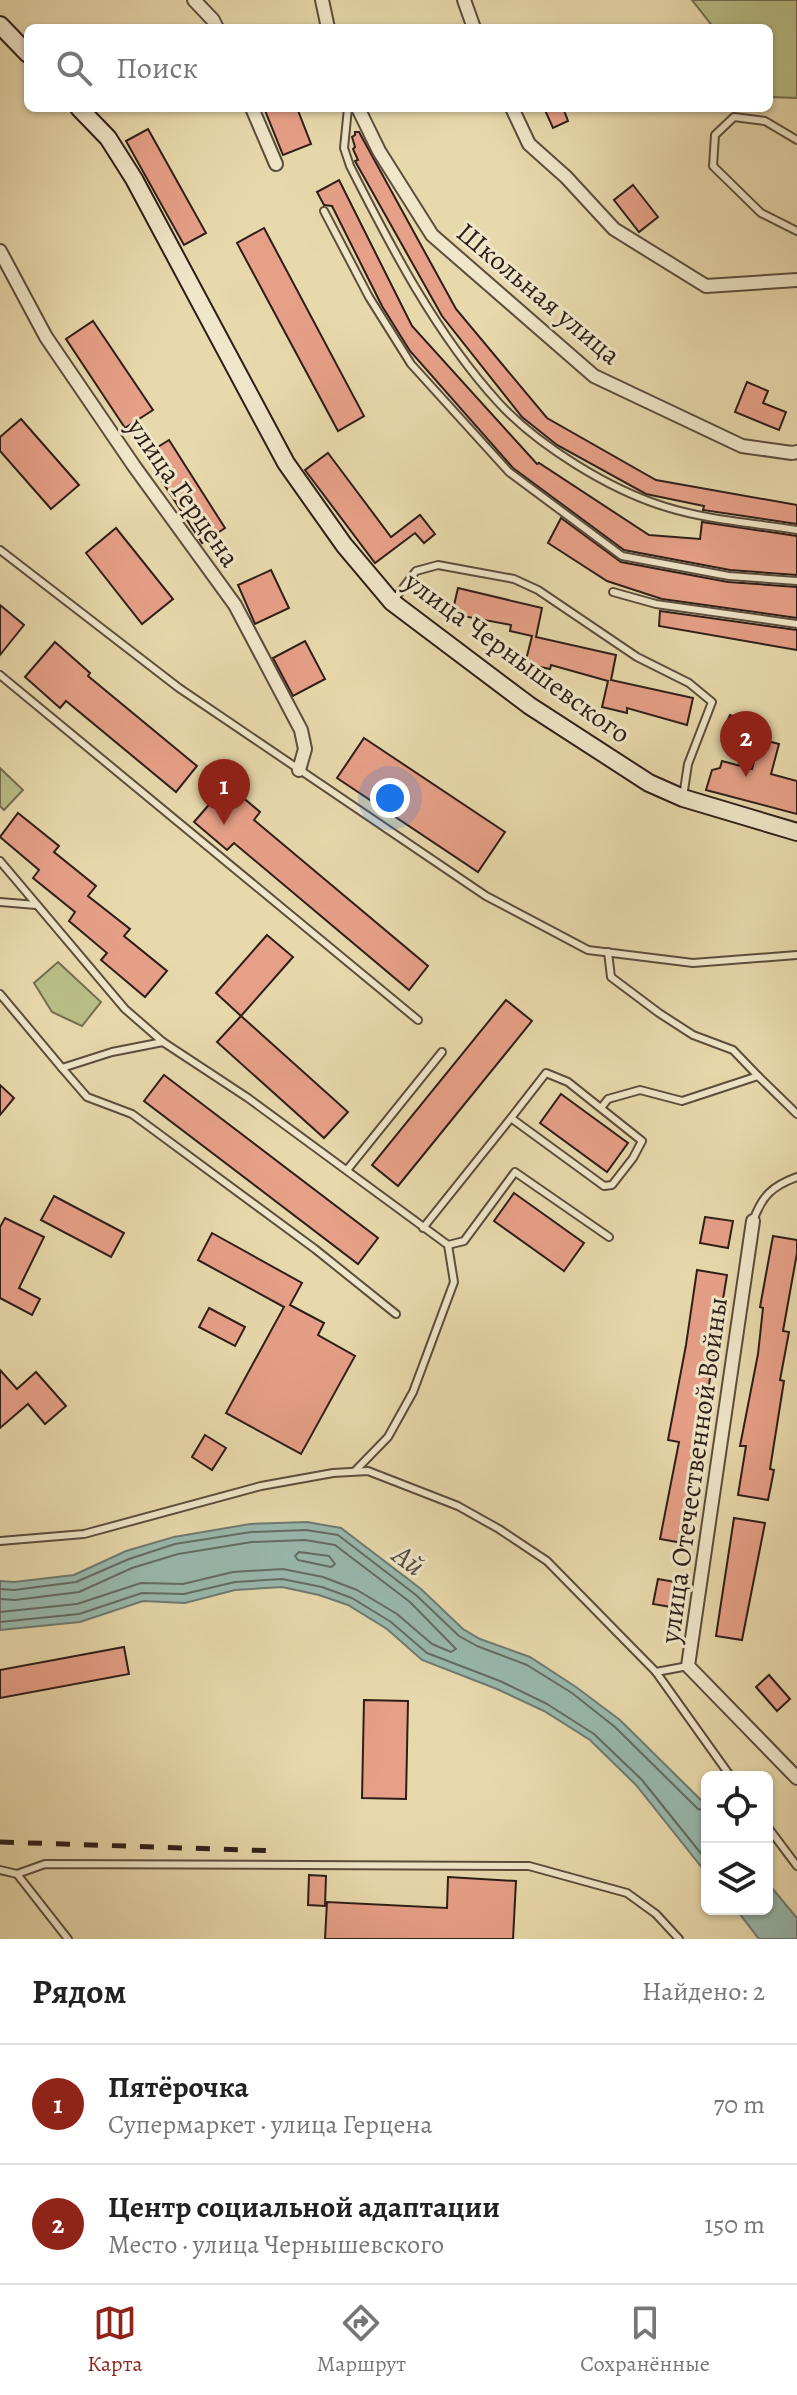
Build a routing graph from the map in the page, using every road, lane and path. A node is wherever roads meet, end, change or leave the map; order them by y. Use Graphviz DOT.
graph roads {
  1 [pos="194,0"];
  2 [pos="464,0"];
  3 [pos="321,2"];
  4 [pos="215,24"];
  5 [pos="327,24"];
  6 [pos="473,24"];
  7 [pos="0,25"];
  8 [pos="24,50"];
  9 [pos="83,112"];
  10 [pos="254,112"];
  11 [pos="348,112"];
  12 [pos="360,112"];
  13 [pos="514,112"];
  14 [pos="797,140"];
  15 [pos="276,164"];
  16 [pos="324,211"];
  17 [pos="797,231"];
  18 [pos="0,251"];
  19 [pos="797,280"];
  20 [pos="797,452"];
  21 [pos="797,530"];
  22 [pos="0,550"];
  23 [pos="797,581"];
  24 [pos="613,592"];
  25 [pos="392,602"];
  26 [pos="797,624"];
  27 [pos="0,675"];
  28 [pos="299,770"];
  29 [pos="683,798"];
  30 [pos="797,832"];
  31 [pos="0,861"];
  32 [pos="0,902"];
  33 [pos="37,905"];
  34 [pos="608,952"];
  35 [pos="797,955"];
  36 [pos="0,994"];
  37 [pos="418,1020"];
  38 [pos="163,1042"];
  39 [pos="442,1052"];
  40 [pos="62,1068"];
  41 [pos="758,1076"];
  42 [pos="601,1108"];
  43 [pos="797,1114"];
  44 [pos="511,1118"];
  45 [pos="347,1170"];
  46 [pos="797,1177"];
  47 [pos="753,1221"];
  48 [pos="423,1228"];
  49 [pos="609,1237"];
  50 [pos="448,1245"];
  51 [pos="396,1314"];
  52 [pos="355,1471"];
  53 [pos="0,1541"];
  54 [pos="688,1666"];
  55 [pos="656,1672"];
  56 [pos="727,1771"];
  57 [pos="797,1778"];
  58 [pos="773,1834"];
  59 [pos="797,1866"];
  60 [pos="0,1870"];
  61 [pos="17,1874"];
  62 [pos="68,1939"];
  63 [pos="679,1939"];
  1 -- 4 [label="street"];
  2 -- 6 [label="street"];
  3 -- 5 [label="street"];
  7 -- 8 [label="main road"];
  9 -- 25 [label="main road, улица Чернышевского"];
  10 -- 15 [label="street"];
  11 -- 21 [label="lane"];
  12 -- 20 [label="street, Школьная улица"];
  13 -- 19 [label="street"];
  14 -- 17 [label="lane"];
  16 -- 23 [label="lane"];
  18 -- 28 [label="street, улица Герцена"];
  22 -- 28 [label="lane"];
  24 -- 26 [label="lane"];
  25 -- 29 [label="main road, улица Чернышевского"];
  25 -- 29 [label="lane"];
  27 -- 37 [label="lane"];
  28 -- 34 [label="lane"];
  29 -- 30 [label="main road, улица Чернышевского"];
  31 -- 33 [label="lane"];
  32 -- 33 [label="lane"];
  33 -- 38 [label="lane"];
  34 -- 35 [label="lane"];
  34 -- 41 [label="lane"];
  36 -- 40 [label="lane"];
  38 -- 40 [label="lane"];
  38 -- 45 [label="lane"];
  39 -- 45 [label="lane"];
  40 -- 51 [label="lane"];
  41 -- 42 [label="lane"];
  41 -- 43 [label="lane"];
  42 -- 44 [label="lane"];
  42 -- 44 [label="lane"];
  44 -- 48 [label="lane"];
  45 -- 48 [label="lane"];
  46 -- 47 [label="lane"];
  47 -- 54 [label="street, улица Отечественной Войны"];
  48 -- 50 [label="lane"];
  49 -- 50 [label="lane"];
  50 -- 52 [label="lane"];
  52 -- 53 [label="lane"];
  52 -- 55 [label="lane"];
  54 -- 55 [label="lane"];
  54 -- 57 [label="street, улица Отечественной Войны"];
  55 -- 56 [label="lane"];
  58 -- 59 [label="lane"];
  60 -- 61 [label="lane"];
  61 -- 62 [label="lane"];
  61 -- 63 [label="lane"];
}
